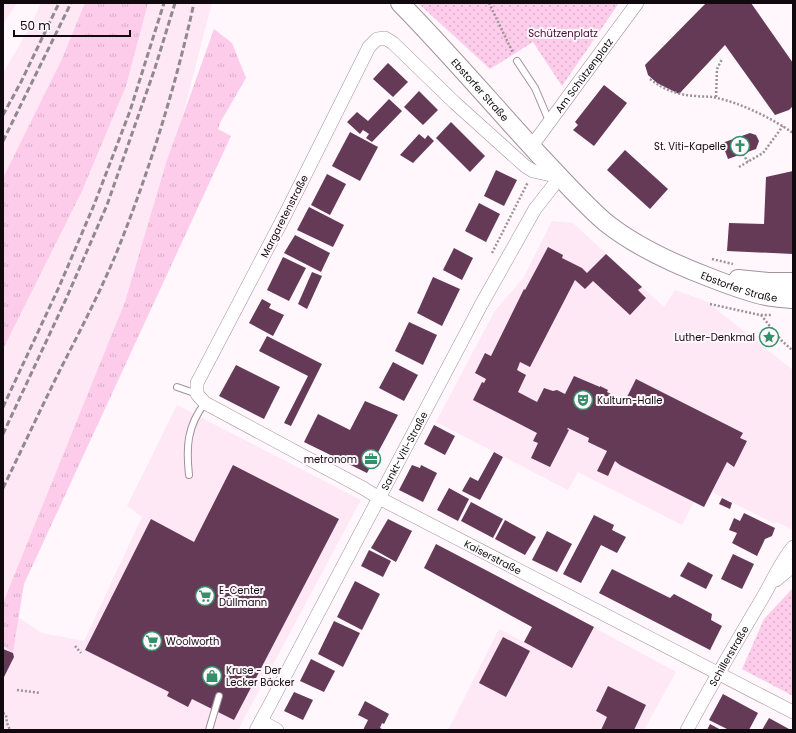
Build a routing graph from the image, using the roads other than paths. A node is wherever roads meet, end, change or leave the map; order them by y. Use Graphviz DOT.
graph roads {
  1 [pos="400,3"];
  2 [pos="636,3"];
  3 [pos="517,61"];
  4 [pos="550,122"];
  5 [pos="531,147"];
  6 [pos="560,177"];
  7 [pos="687,269"];
  8 [pos="793,282"];
  9 [pos="793,299"];
  10 [pos="177,387"];
  11 [pos="201,399"];
  12 [pos="189,475"];
  13 [pos="379,498"];
  14 [pos="793,547"];
  15 [pos="793,566"];
  16 [pos="771,583"];
  17 [pos="718,673"];
  18 [pos="219,696"];
  19 [pos="793,712"];
  20 [pos="258,726"];
  21 [pos="209,730"];
  22 [pos="277,730"];
  23 [pos="687,730"];
  1 -- 5 [label="main road, Ebstorfer Straße"];
  2 -- 4 [label="street, Am Schützenplatz"];
  3 -- 4 [label="lane"];
  4 -- 5 [label="street, Am Schützenplatz"];
  5 -- 6 [label="main road, Ebstorfer Straße"];
  6 -- 7 [label="main road, Ebstorfer Straße"];
  6 -- 11 [label="street, Margaretenstraße"];
  6 -- 13 [label="street, Sankt-Viti-Straße"];
  7 -- 8 [label="main road, Ebstorfer Straße"];
  7 -- 9 [label="main road, Ebstorfer Straße"];
  10 -- 11 [label="lane"];
  11 -- 12 [label="lane"];
  11 -- 13 [label="street, Kaiserstraße"];
  13 -- 17 [label="street, Kaiserstraße"];
  13 -- 20 [label="street, Sankt-Viti-Straße"];
  14 -- 16 [label="street, Schillerstraße"];
  15 -- 16 [label="street, Schillerstraße"];
  16 -- 17 [label="street, Schillerstraße"];
  17 -- 19 [label="street, Kaiserstraße"];
  17 -- 23 [label="street, Schillerstraße"];
  18 -- 21 [label="lane"];
  20 -- 22 [label="street"];
}
